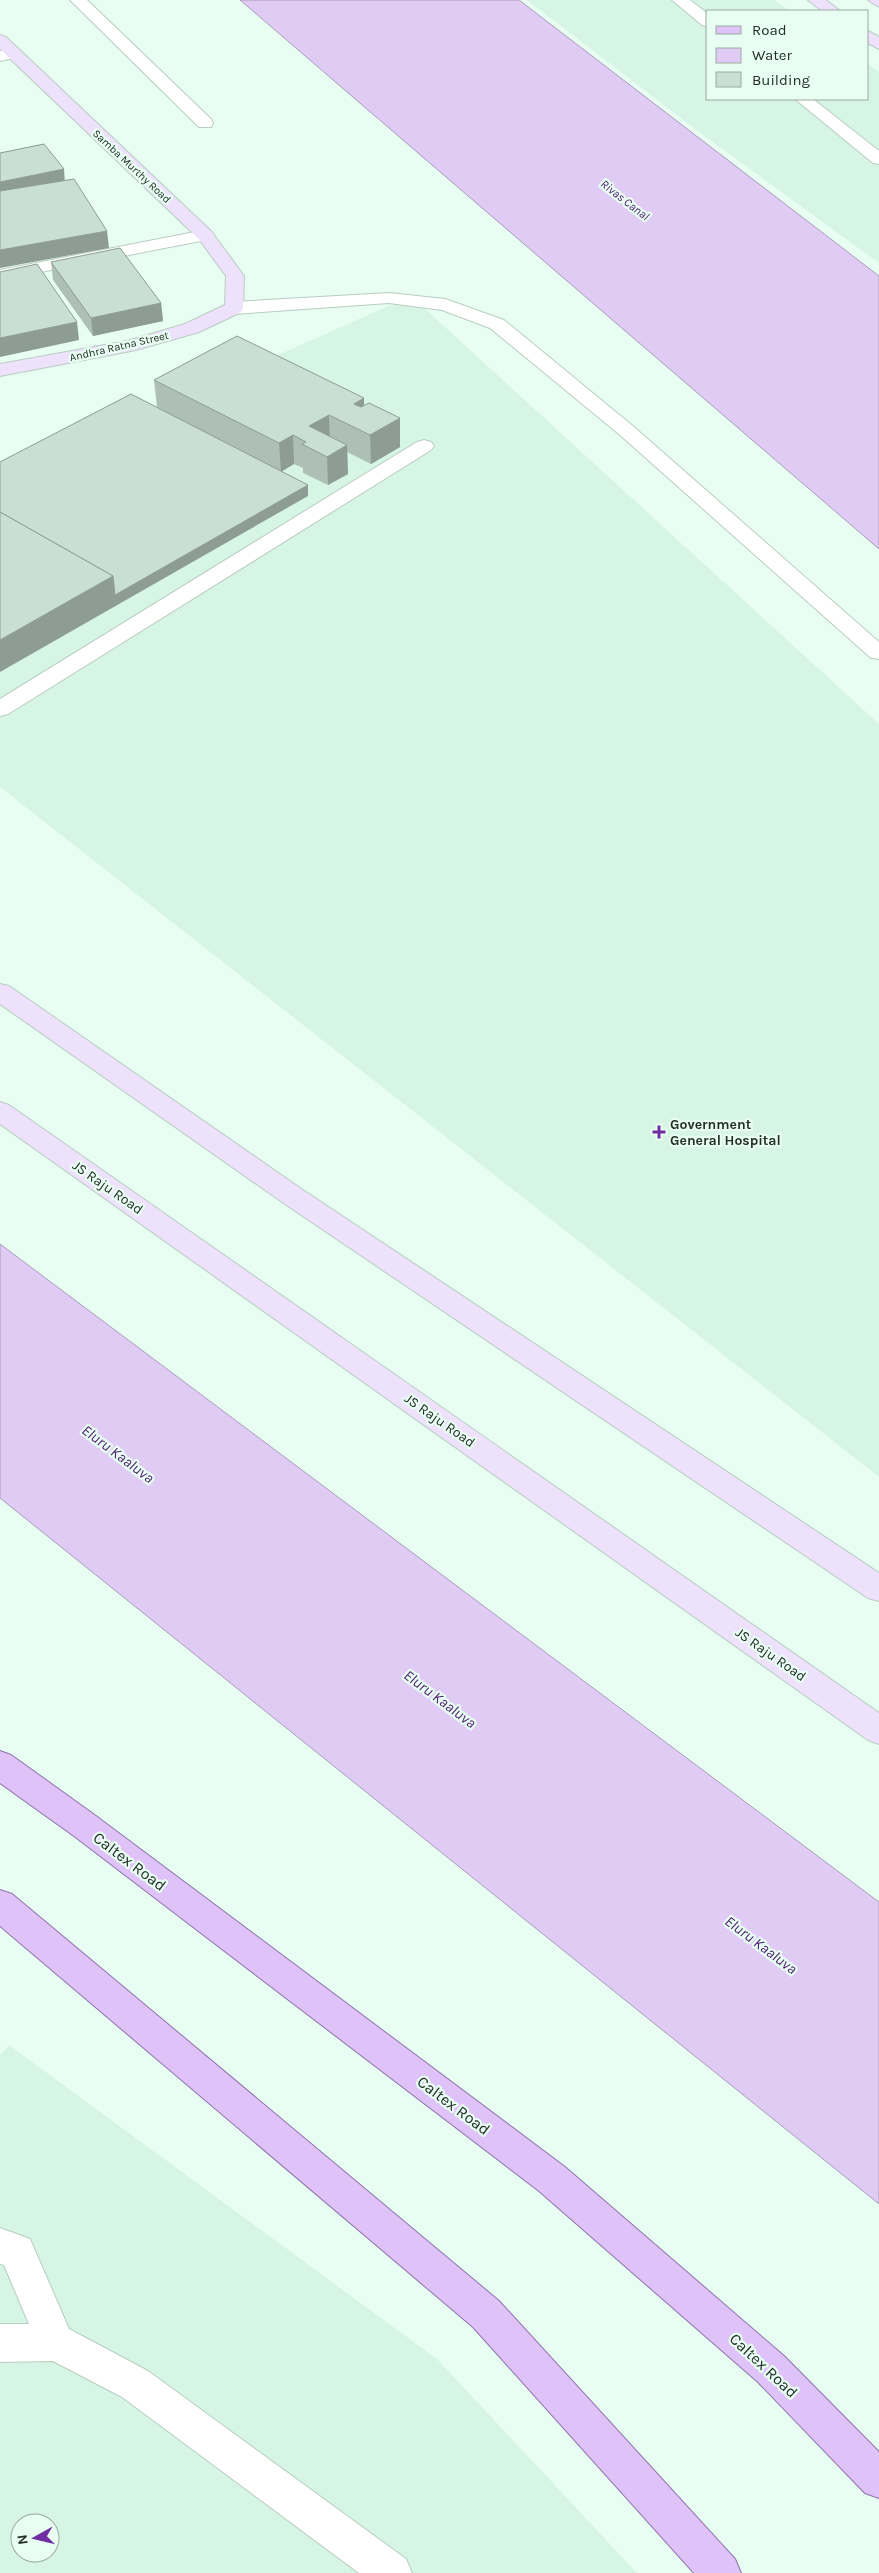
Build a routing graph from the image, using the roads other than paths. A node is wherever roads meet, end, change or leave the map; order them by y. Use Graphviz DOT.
graph roads {
  1 [pos="78,0"];
  2 [pos="680,0"];
  3 [pos="816,0"];
  4 [pos="831,10"];
  5 [pos="706,20"];
  6 [pos="0,40"];
  7 [pos="6,55"];
  8 [pos="804,100"];
  9 [pos="205,124"];
  10 [pos="879,159"];
  11 [pos="205,235"];
  12 [pos="0,275"];
  13 [pos="234,308"];
  14 [pos="0,370"];
  15 [pos="424,446"];
  16 [pos="879,654"];
  17 [pos="0,709"];
  18 [pos="0,992"];
  19 [pos="0,1111"];
  20 [pos="879,1589"];
  21 [pos="879,1730"];
  22 [pos="0,1765"];
  23 [pos="0,1905"];
  24 [pos="0,2246"];
  25 [pos="56,2342"];
  26 [pos="0,2343"];
  27 [pos="879,2479"];
  28 [pos="392,2573"];
  29 [pos="721,2573"];
  1 -- 9 [label="street"];
  2 -- 5 [label="street"];
  3 -- 4 [label="street"];
  6 -- 7 [label="street, Samba Murthy Road"];
  7 -- 11 [label="street, Samba Murthy Road"];
  8 -- 10 [label="street"];
  11 -- 12 [label="street"];
  11 -- 13 [label="street, Samba Murthy Road"];
  13 -- 14 [label="street, Andhra Ratna Street"];
  13 -- 16 [label="street"];
  15 -- 17 [label="street"];
  18 -- 20 [label="street"];
  19 -- 21 [label="street, JS Raju Road"];
  22 -- 27 [label="main road, Caltex Road"];
  23 -- 29 [label="main road"];
  24 -- 25 [label="street"];
  25 -- 26 [label="street"];
  25 -- 28 [label="street"];
}
